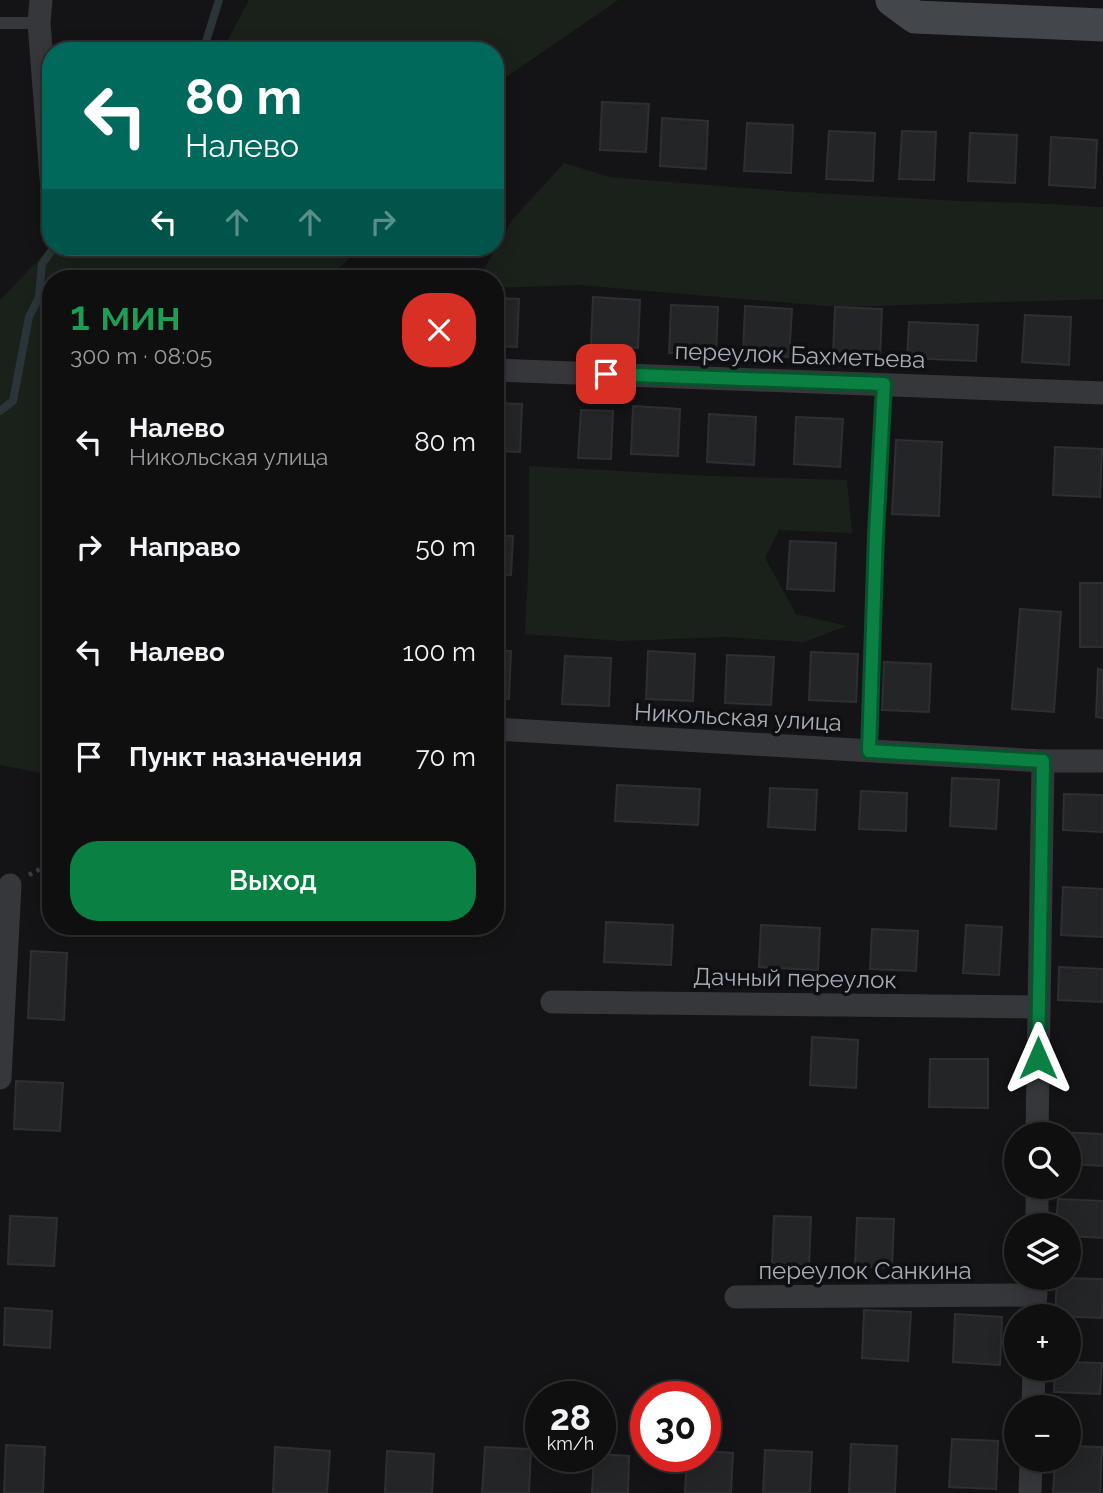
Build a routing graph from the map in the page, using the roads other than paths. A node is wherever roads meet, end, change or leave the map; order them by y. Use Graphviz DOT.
graph roads {
  1 [pos="41,0"];
  2 [pos="892,0"];
  3 [pos="0,23"];
  4 [pos="39,23"];
  5 [pos="1103,25"];
  6 [pos="42,62"];
  7 [pos="504,370"];
  8 [pos="884,384"];
  9 [pos="1103,393"];
  10 [pos="504,730"];
  11 [pos="869,751"];
  12 [pos="1043,761"];
  13 [pos="1103,761"];
  14 [pos="10,885"];
  15 [pos="552,1002"];
  16 [pos="1038,1007"];
  17 [pos="0,1078"];
  18 [pos="1037,1122"];
  19 [pos="1036,1296"];
  20 [pos="736,1297"];
  21 [pos="1031,1472"];
  22 [pos="1030,1493"];
  1 -- 4 [label="street"];
  2 -- 5 [label="street"];
  3 -- 4 [label="lane"];
  4 -- 6 [label="street"];
  7 -- 8 [label="street, переулок Бахметьева"];
  8 -- 9 [label="street, переулок Бахметьева"];
  8 -- 11 [label="lane"];
  10 -- 11 [label="street, Никольская улица"];
  11 -- 12 [label="street, Никольская улица"];
  12 -- 13 [label="street, Никольская улица"];
  12 -- 16 [label="street"];
  14 -- 17 [label="street"];
  15 -- 16 [label="street, Дачный переулок"];
  16 -- 18 [label="street"];
  19 -- 20 [label="street, переулок Санкина"];
  21 -- 22 [label="street"];
}
